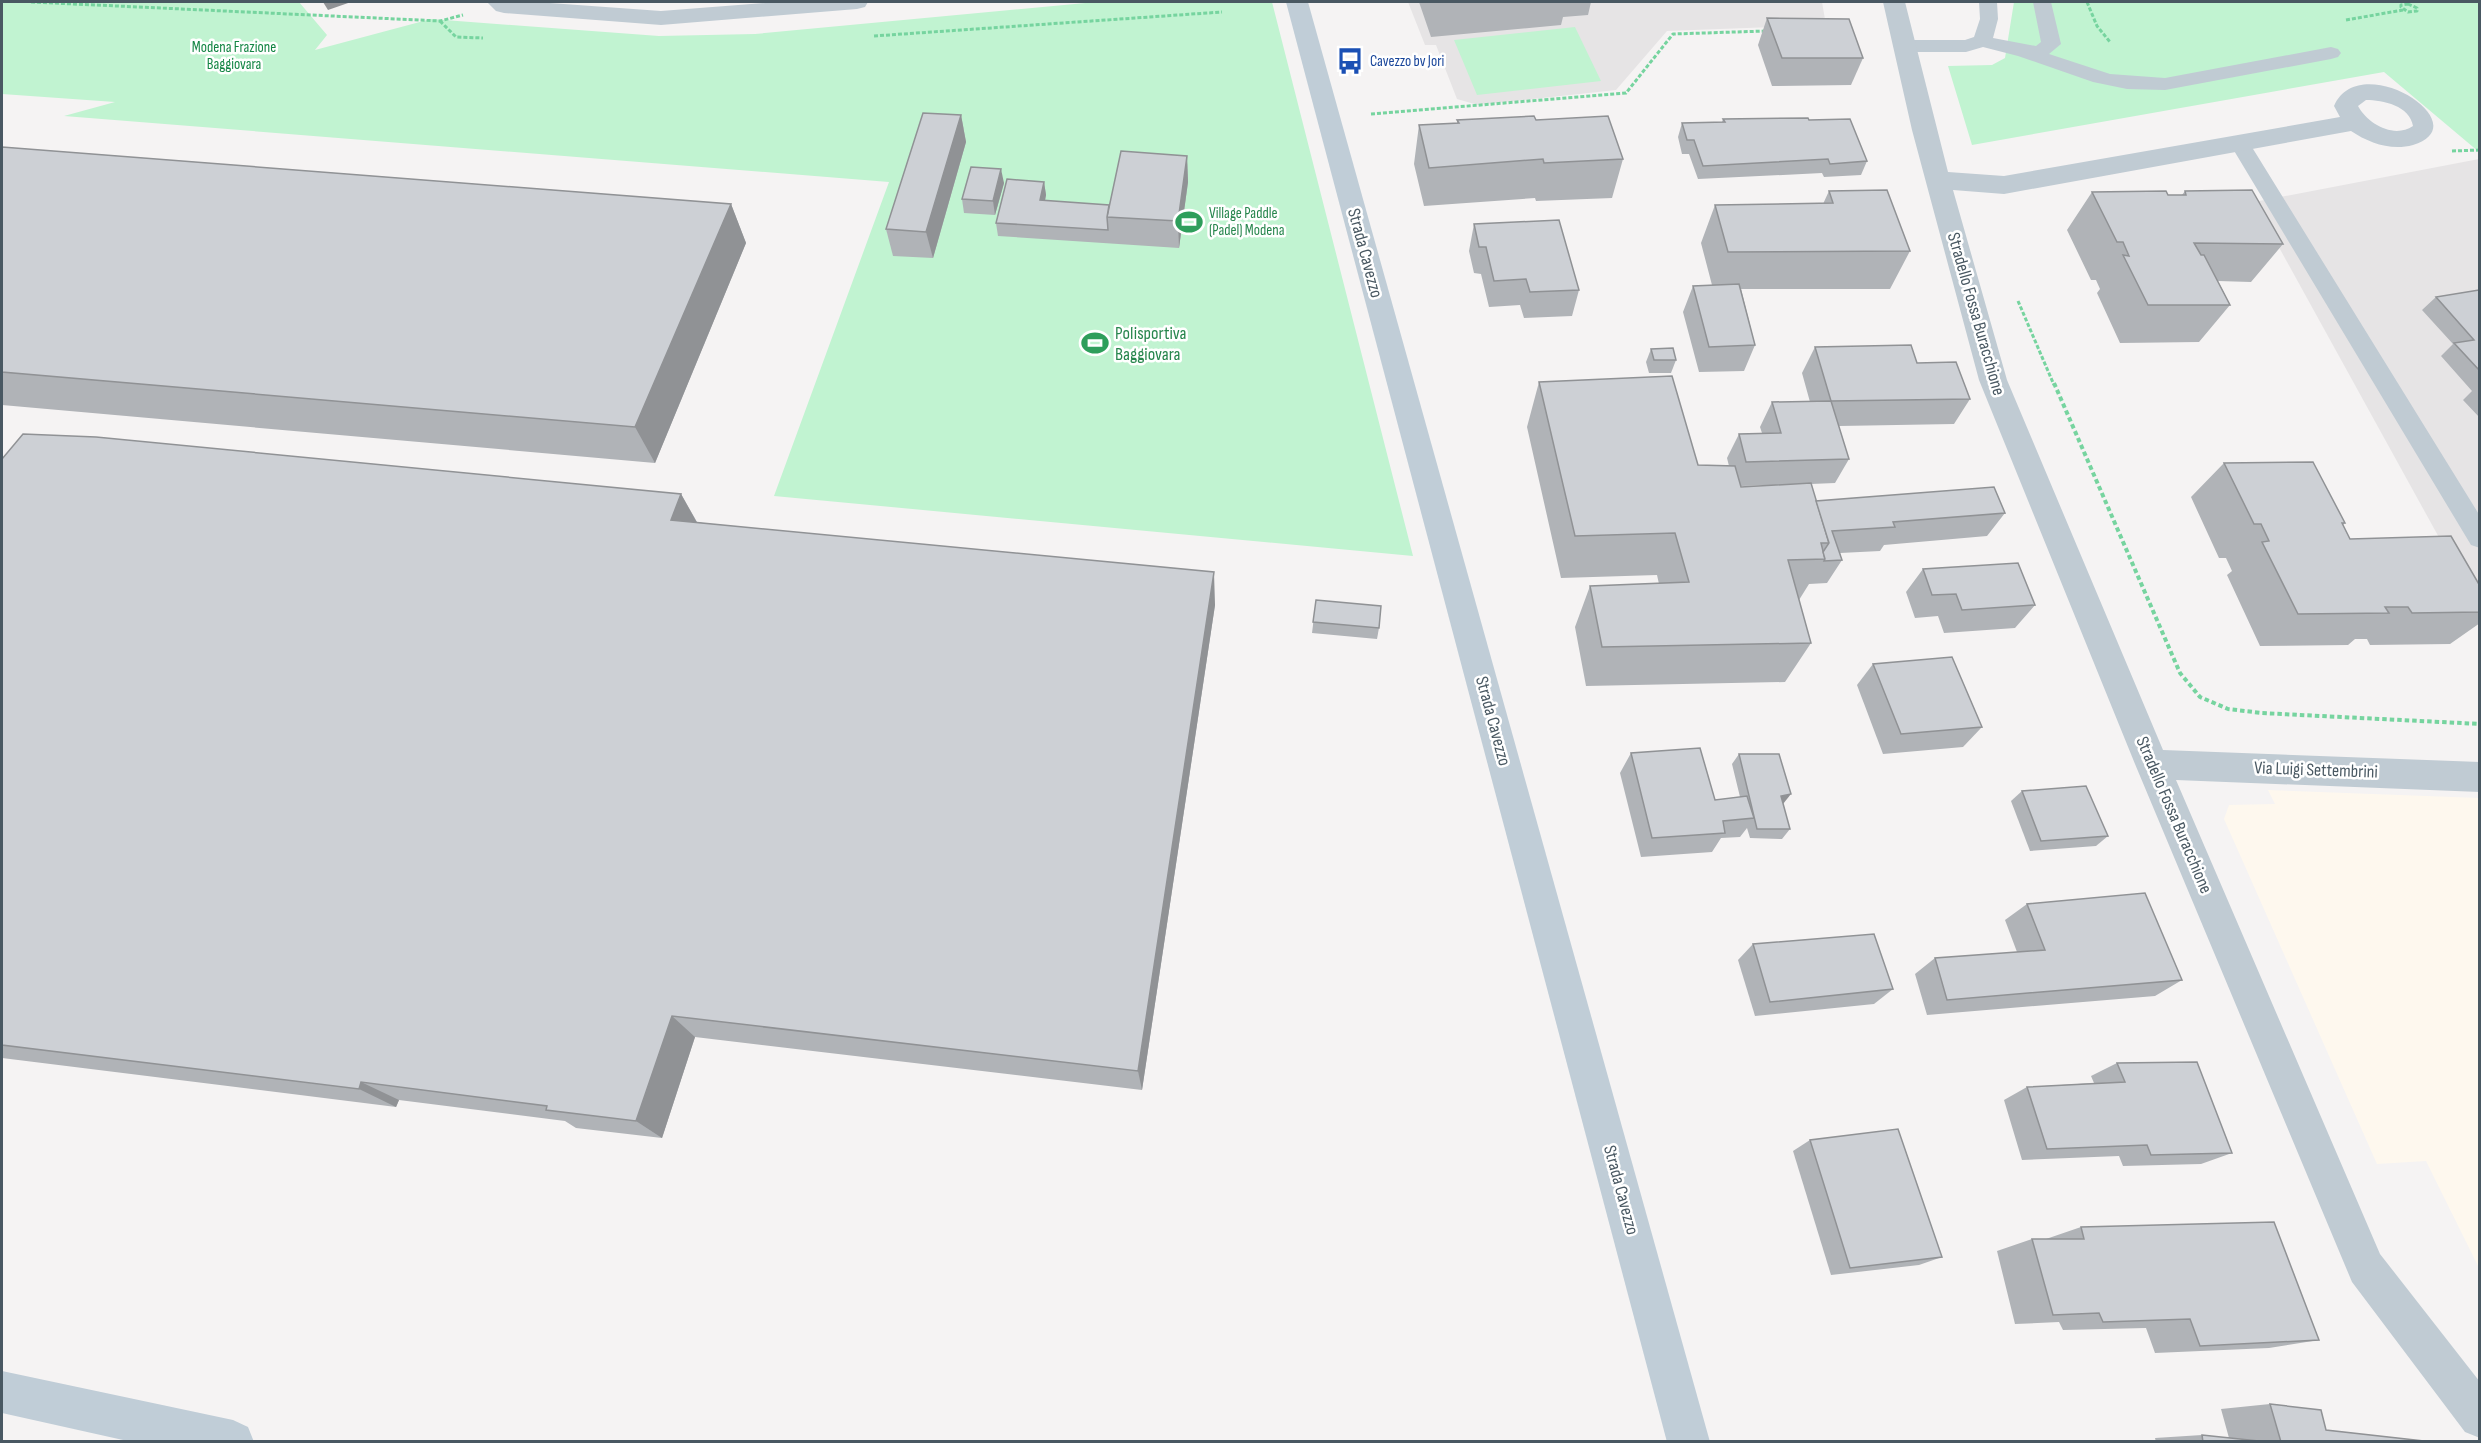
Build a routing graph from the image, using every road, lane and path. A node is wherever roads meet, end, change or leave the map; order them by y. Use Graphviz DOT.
graph roads {
  1 [pos="31,2"];
  2 [pos="857,2"];
  3 [pos="1297,2"];
  4 [pos="1894,2"];
  5 [pos="1988,2"];
  6 [pos="2042,2"];
  7 [pos="2402,3"];
  8 [pos="501,4"];
  9 [pos="1775,31"];
  10 [pos="1982,41"];
  11 [pos="1904,46"];
  12 [pos="2024,51"];
  13 [pos="2331,53"];
  14 [pos="1367,115"];
  15 [pos="2355,122"];
  16 [pos="2240,144"];
  17 [pos="1938,180"];
  18 [pos="2016,297"];
  19 [pos="2480,538"];
  20 [pos="2480,724"];
  21 [pos="2152,764"];
  22 [pos="2480,777"];
  23 [pos="2,1392"];
  24 [pos="2480,1417"];
  25 [pos="233,1442"];
  26 [pos="1689,1442"];
  1 -- 8 [label="path"];
  2 -- 8 [label="street"];
  3 -- 26 [label="street, Strada Cavezzo"];
  4 -- 11 [label="street, Stradello Fossa Buracchione"];
  5 -- 10 [label="lane"];
  6 -- 12 [label="lane"];
  7 -- 7 [label="path"];
  9 -- 14 [label="path"];
  10 -- 11 [label="lane"];
  10 -- 12 [label="lane"];
  11 -- 17 [label="street, Stradello Fossa Buracchione"];
  12 -- 13 [label="lane"];
  15 -- 16 [label="street"];
  16 -- 17 [label="street"];
  16 -- 19 [label="lane"];
  17 -- 21 [label="street, Stradello Fossa Buracchione"];
  18 -- 20 [label="path"];
  21 -- 22 [label="street, Via Luigi Settembrini"];
  21 -- 24 [label="street, Stradello Fossa Buracchione"];
  23 -- 25 [label="street"];
}
